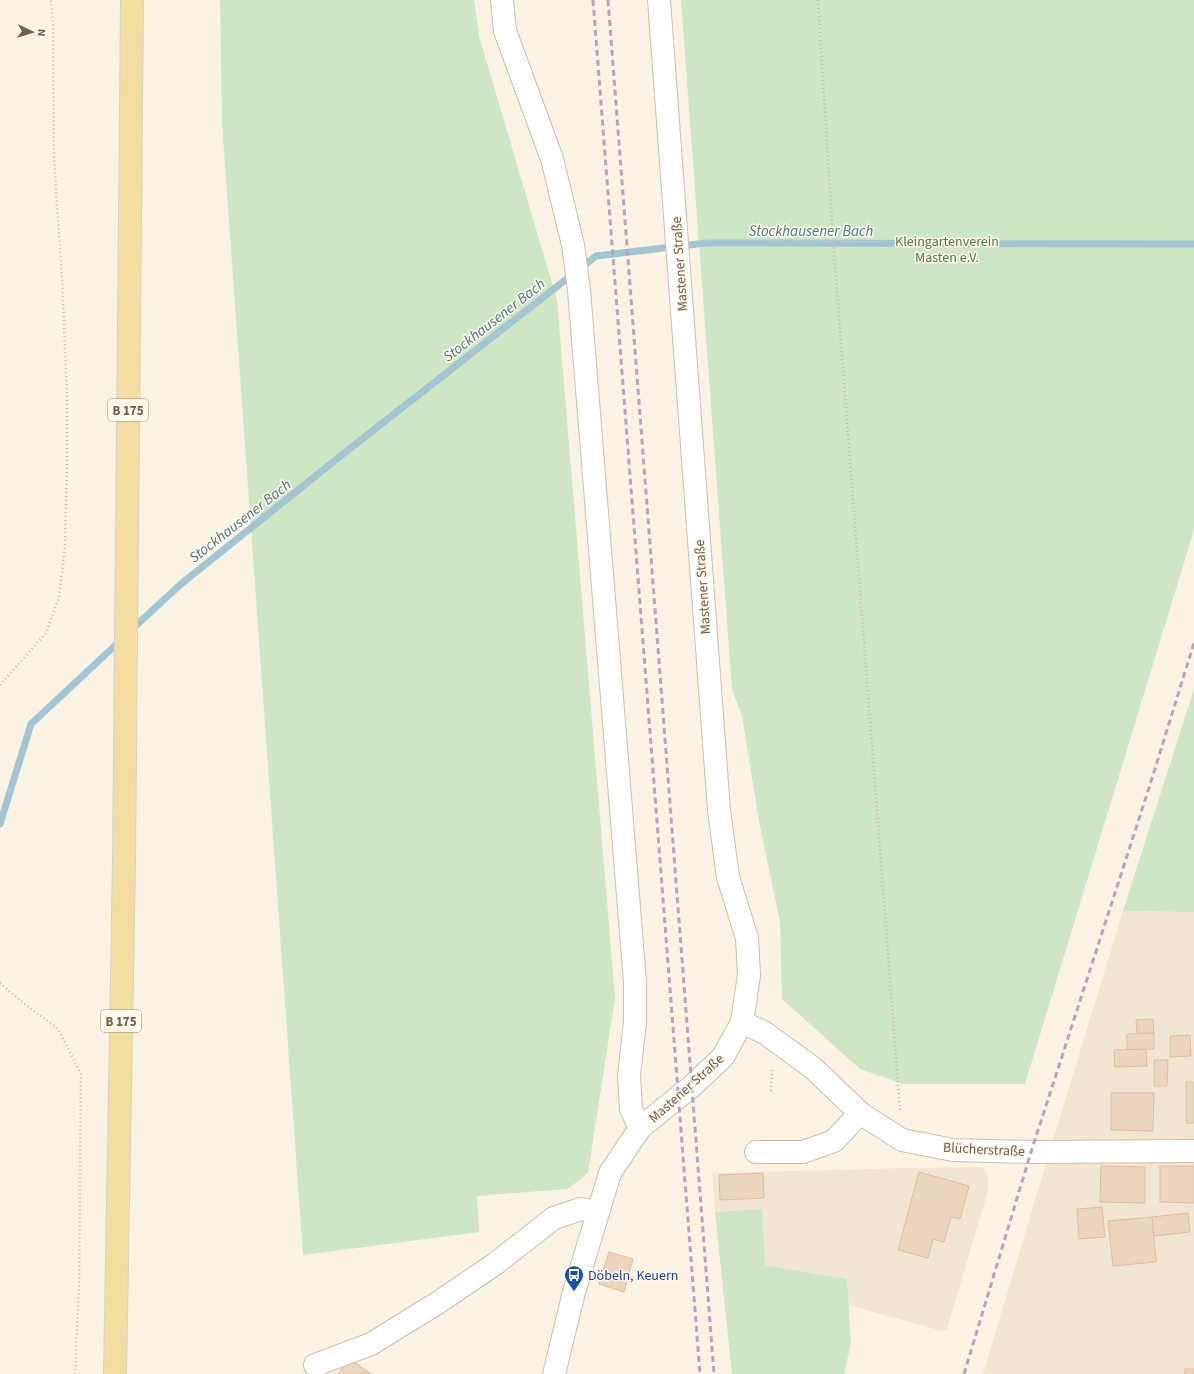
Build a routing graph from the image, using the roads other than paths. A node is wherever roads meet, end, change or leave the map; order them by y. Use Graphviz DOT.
graph roads {
  1 [pos="132,0"];
  2 [pos="502,0"];
  3 [pos="659,0"];
  4 [pos="742,1022"];
  5 [pos="860,1113"];
  6 [pos="640,1128"];
  7 [pos="1194,1151"];
  8 [pos="756,1152"];
  9 [pos="598,1212"];
  10 [pos="315,1365"];
  11 [pos="114,1374"];
  12 [pos="554,1374"];
  1 -- 11 [label="main road, B 175"];
  2 -- 6 [label="street, Mastener Straße"];
  3 -- 4 [label="street, Mastener Straße"];
  4 -- 5 [label="street, Blücherstraße"];
  4 -- 6 [label="street, Mastener Straße"];
  5 -- 7 [label="street, Blücherstraße"];
  5 -- 8 [label="street"];
  6 -- 9 [label="street, Mastener Straße"];
  9 -- 10 [label="street"];
  9 -- 12 [label="street, Mastener Straße"];
}
